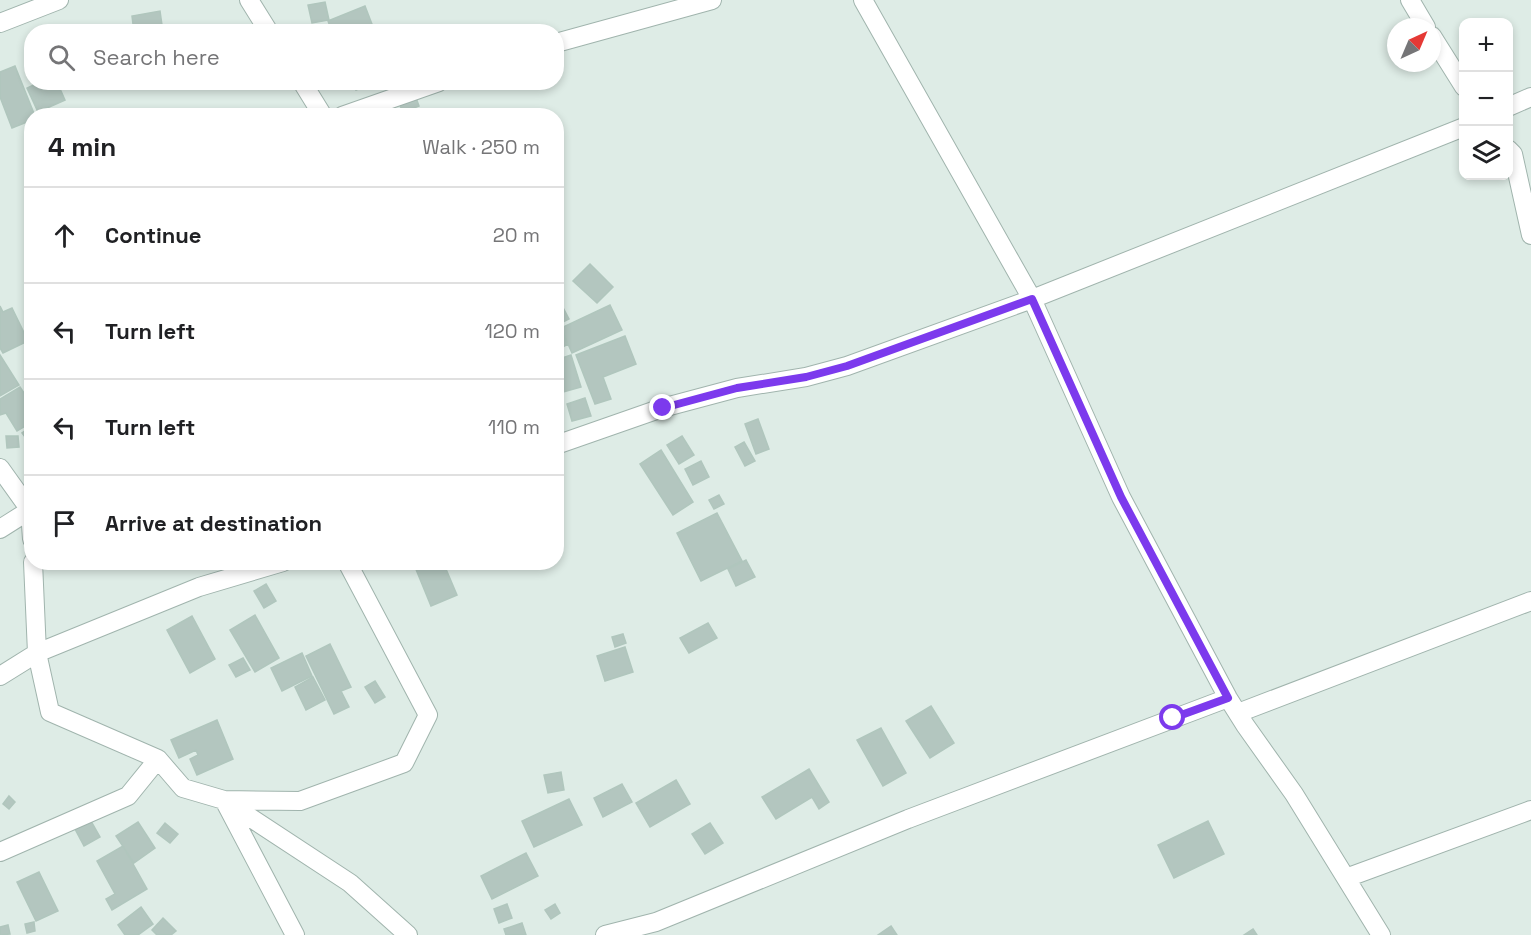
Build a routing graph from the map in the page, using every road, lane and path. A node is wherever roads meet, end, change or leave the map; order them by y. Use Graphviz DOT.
graph roads {
  1 [pos="59,0"];
  2 [pos="249,0"];
  3 [pos="712,0"];
  4 [pos="863,0"];
  5 [pos="1410,0"];
  6 [pos="1421,18"];
  7 [pos="0,23"];
  8 [pos="264,24"];
  9 [pos="564,40"];
  10 [pos="1441,50"];
  11 [pos="1459,79"];
  12 [pos="307,90"];
  13 [pos="416,90"];
  14 [pos="1531,97"];
  15 [pos="1513,105"];
  16 [pos="318,108"];
  17 [pos="365,108"];
  18 [pos="1459,129"];
  19 [pos="1513,154"];
  20 [pos="1531,235"];
  21 [pos="1032,299"];
  22 [pos="564,442"];
  23 [pos="0,468"];
  24 [pos="24,502"];
  25 [pos="24,514"];
  26 [pos="0,529"];
  27 [pos="33,570"];
  28 [pos="256,570"];
  29 [pos="351,570"];
  30 [pos="1531,601"];
  31 [pos="37,653"];
  32 [pos="0,676"];
  33 [pos="1233,705"];
  34 [pos="158,759"];
  35 [pos="224,800"];
  36 [pos="1531,810"];
  37 [pos="0,852"];
  38 [pos="1346,878"];
  39 [pos="295,935"];
  40 [pos="408,935"];
  41 [pos="605,935"];
  42 [pos="1381,935"];
  1 -- 7 [label="street"];
  2 -- 8 [label="street"];
  3 -- 9 [label="street"];
  4 -- 21 [label="street"];
  5 -- 6 [label="street"];
  10 -- 11 [label="street"];
  12 -- 16 [label="street"];
  13 -- 17 [label="street"];
  14 -- 15 [label="street"];
  18 -- 21 [label="street"];
  19 -- 20 [label="street"];
  21 -- 22 [label="street"];
  21 -- 33 [label="street"];
  23 -- 24 [label="street"];
  25 -- 26 [label="street"];
  27 -- 31 [label="street"];
  28 -- 31 [label="street"];
  29 -- 35 [label="street"];
  30 -- 33 [label="street"];
  31 -- 32 [label="street"];
  31 -- 34 [label="street"];
  33 -- 38 [label="street"];
  33 -- 41 [label="street"];
  34 -- 35 [label="street"];
  34 -- 37 [label="street"];
  35 -- 39 [label="street"];
  35 -- 40 [label="street"];
  36 -- 38 [label="street"];
  38 -- 42 [label="street"];
}
